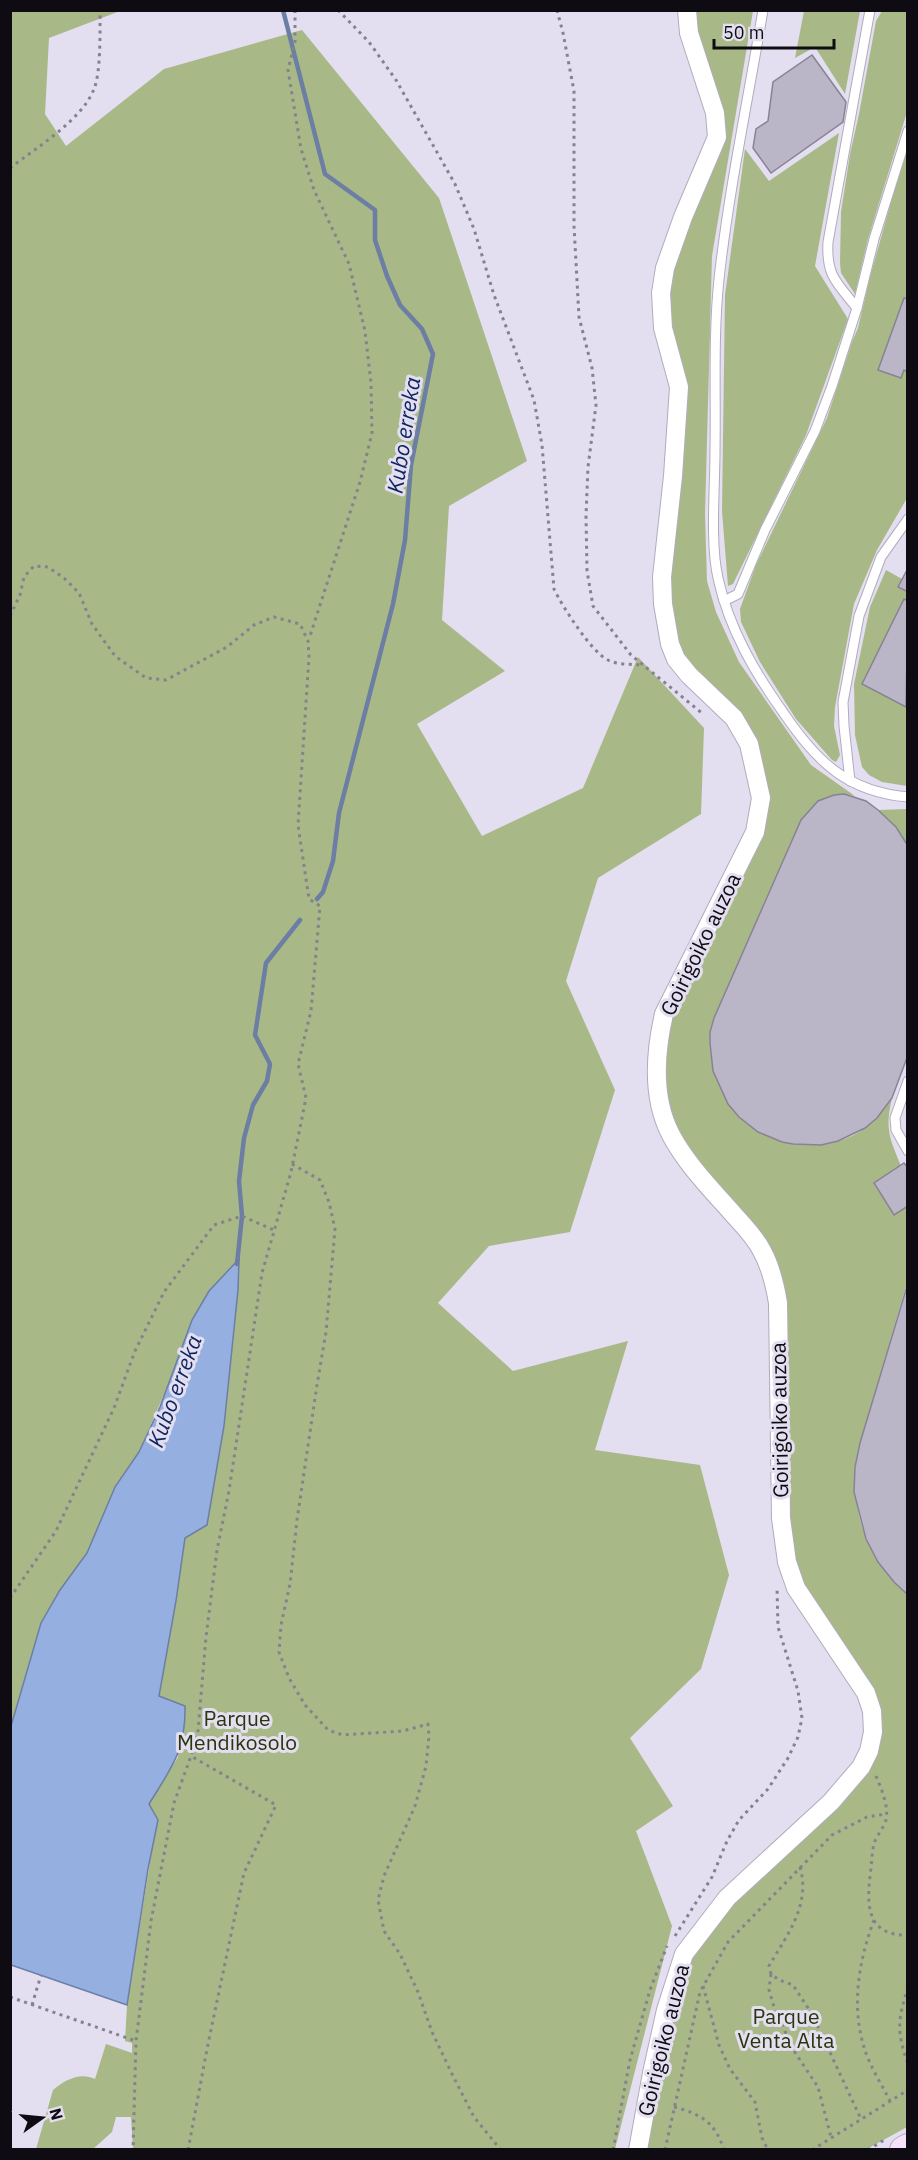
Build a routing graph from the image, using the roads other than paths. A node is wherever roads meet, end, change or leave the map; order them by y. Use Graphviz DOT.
graph roads {
  1 [pos="687,10"];
  2 [pos="763,10"];
  3 [pos="870,10"];
  4 [pos="908,131"];
  5 [pos="857,308"];
  6 [pos="908,519"];
  7 [pos="724,602"];
  8 [pos="850,781"];
  9 [pos="908,797"];
  10 [pos="908,1081"];
  11 [pos="908,1151"];
  12 [pos="908,2147"];
  13 [pos="638,2150"];
  14 [pos="903,2150"];
  1 -- 13 [label="street, Goirigoiko auzoa"];
  2 -- 7 [label="lane"];
  3 -- 5 [label="lane"];
  4 -- 5 [label="lane"];
  5 -- 7 [label="lane"];
  6 -- 8 [label="lane"];
  7 -- 8 [label="lane"];
  8 -- 9 [label="lane"];
  10 -- 11 [label="lane"];
  12 -- 14 [label="street"];
}
